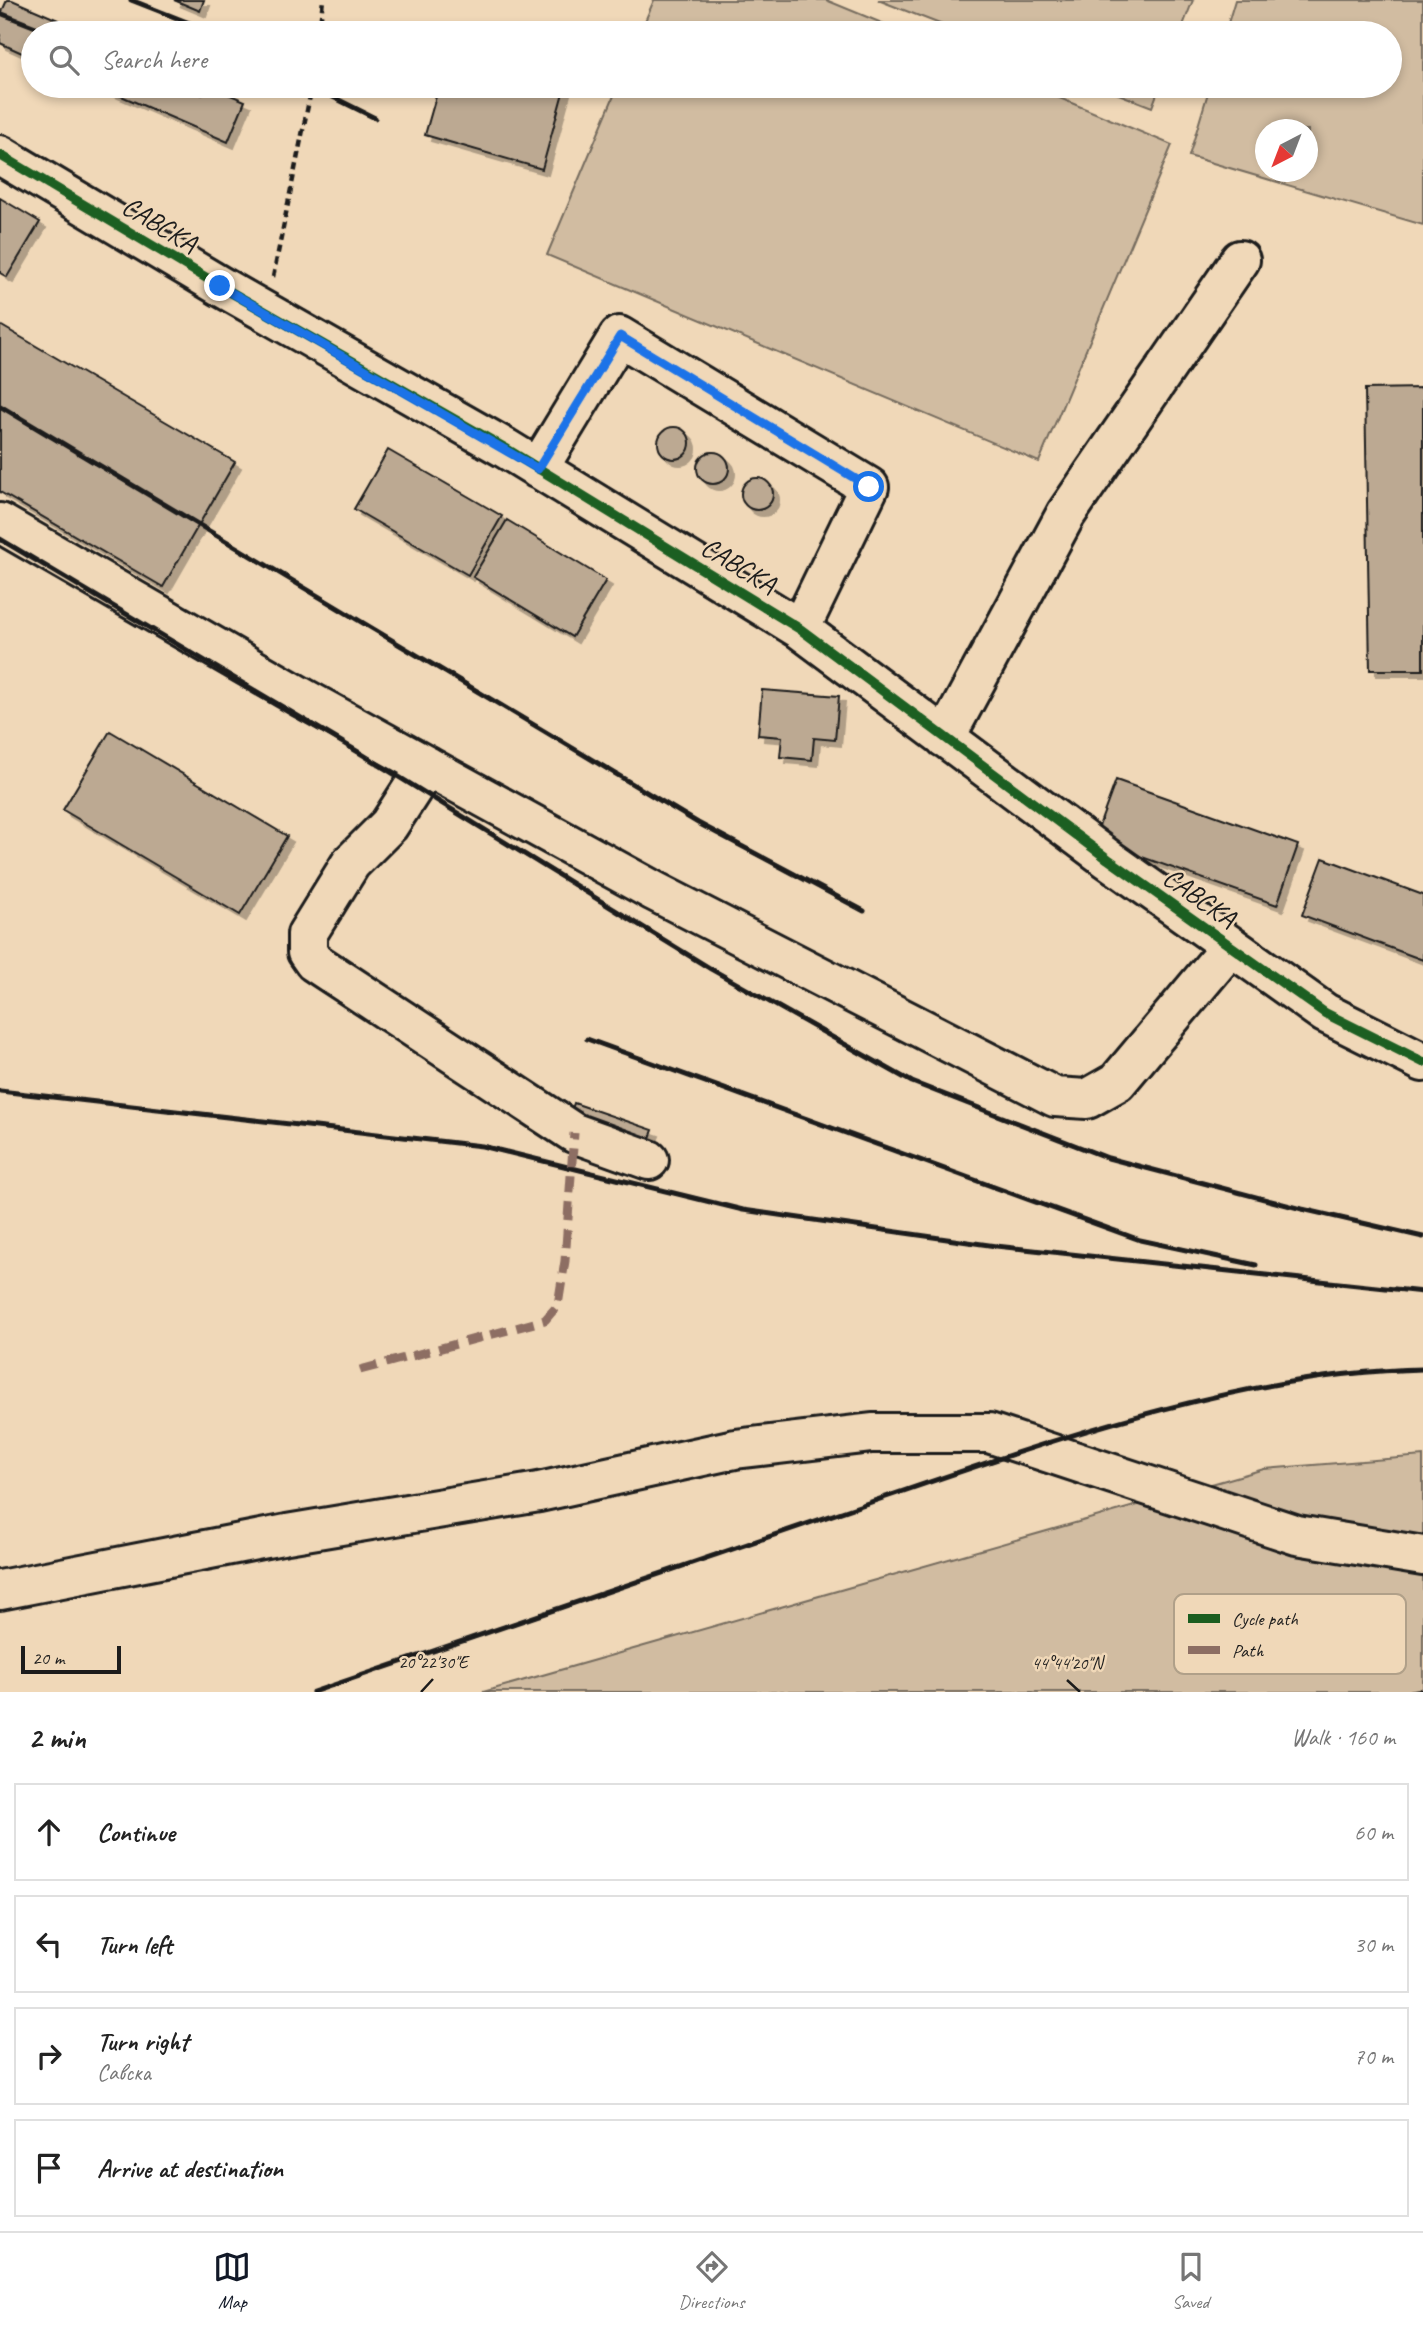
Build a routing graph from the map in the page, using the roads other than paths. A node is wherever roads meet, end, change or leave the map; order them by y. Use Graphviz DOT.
graph roads {
  1 [pos="0,155"];
  2 [pos="1240,260"];
  3 [pos="538,469"];
  4 [pos="0,523"];
  5 [pos="800,629"];
  6 [pos="945,738"];
  7 [pos="427,766"];
  8 [pos="1231,946"];
  9 [pos="1423,1062"];
  10 [pos="649,1160"];
  11 [pos="1423,1556"];
  12 [pos="0,1590"];
  1 -- 3 [label="street, САВСКА"];
  2 -- 6 [label="street"];
  3 -- 5 [label="street, САВСКА"];
  3 -- 5 [label="street"];
  4 -- 7 [label="street"];
  5 -- 6 [label="street, САВСКА"];
  6 -- 8 [label="street, САВСКА"];
  7 -- 8 [label="street"];
  7 -- 10 [label="street"];
  8 -- 9 [label="street, САВСКА"];
  11 -- 12 [label="street"];
}
